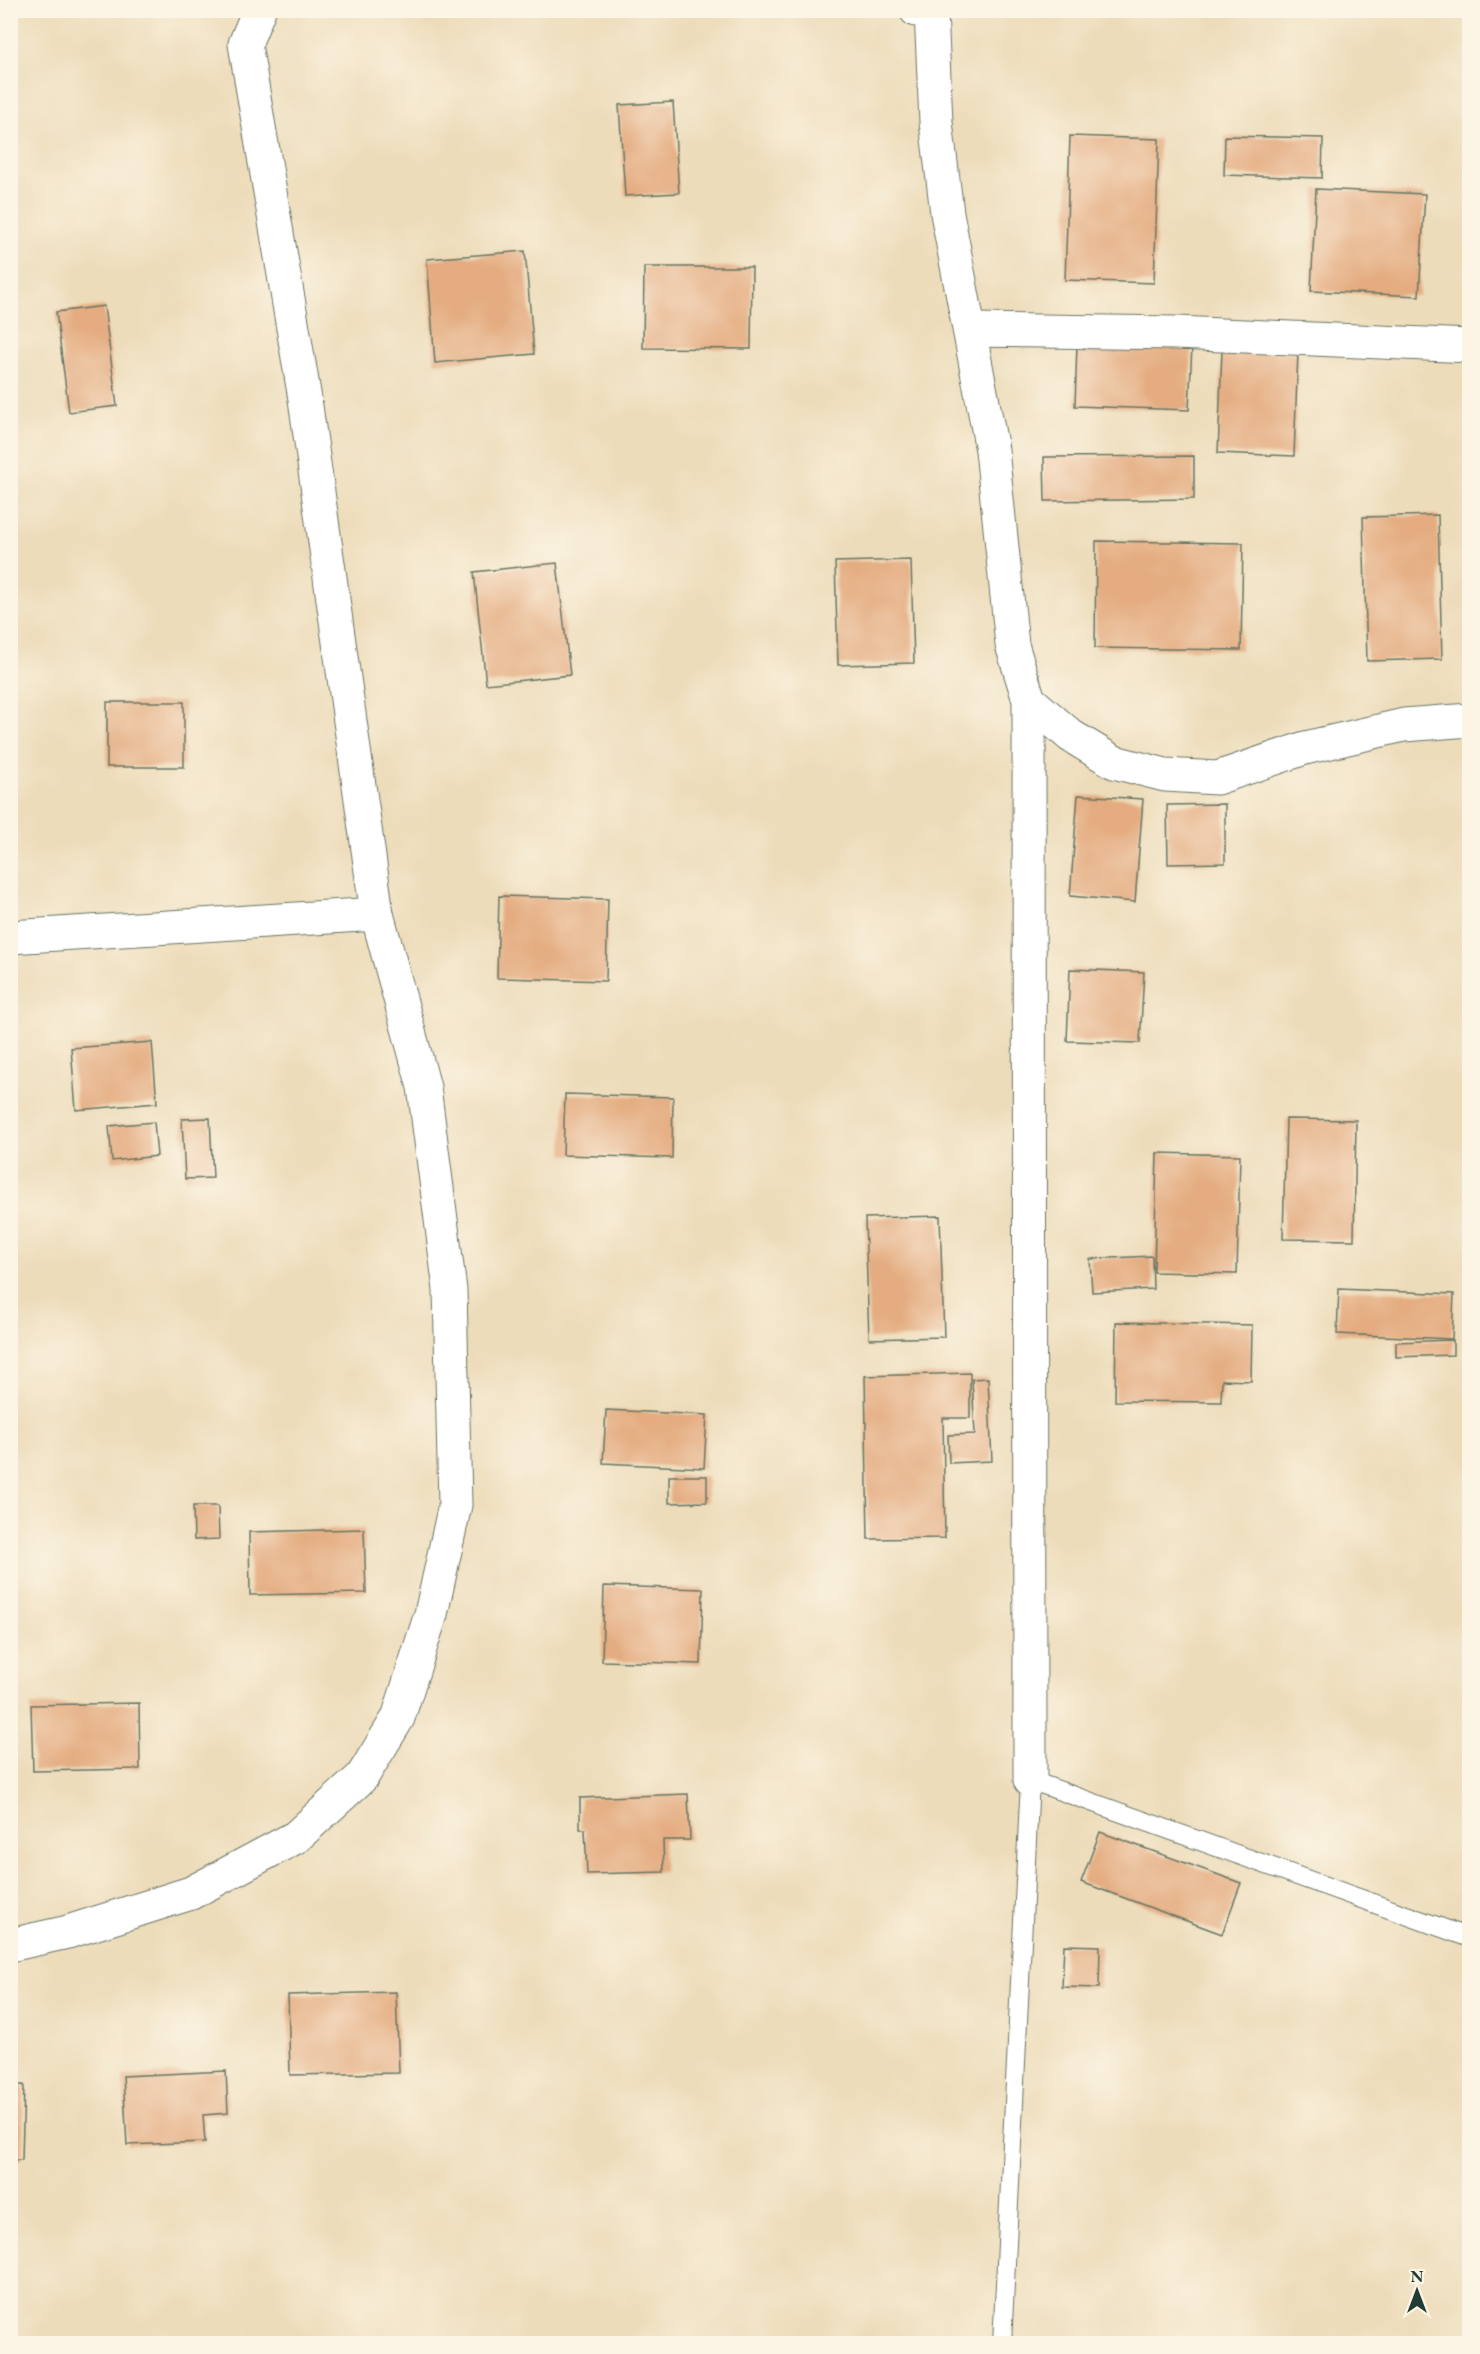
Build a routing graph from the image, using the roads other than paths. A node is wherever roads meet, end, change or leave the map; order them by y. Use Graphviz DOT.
graph roads {
  1 [pos="259,10"];
  2 [pos="916,10"];
  3 [pos="931,11"];
  4 [pos="970,330"];
  5 [pos="1470,346"];
  6 [pos="1029,700"];
  7 [pos="1470,720"];
  8 [pos="377,914"];
  9 [pos="10,937"];
  10 [pos="1030,1780"];
  11 [pos="1470,1938"];
  12 [pos="10,1945"];
  13 [pos="1002,2343"];
  1 -- 8 [label="street"];
  2 -- 3 [label="street"];
  3 -- 4 [label="street"];
  4 -- 5 [label="street"];
  4 -- 6 [label="street"];
  6 -- 7 [label="street"];
  6 -- 10 [label="street"];
  8 -- 9 [label="street"];
  8 -- 12 [label="street"];
  10 -- 11 [label="lane"];
  10 -- 13 [label="lane"];
}
